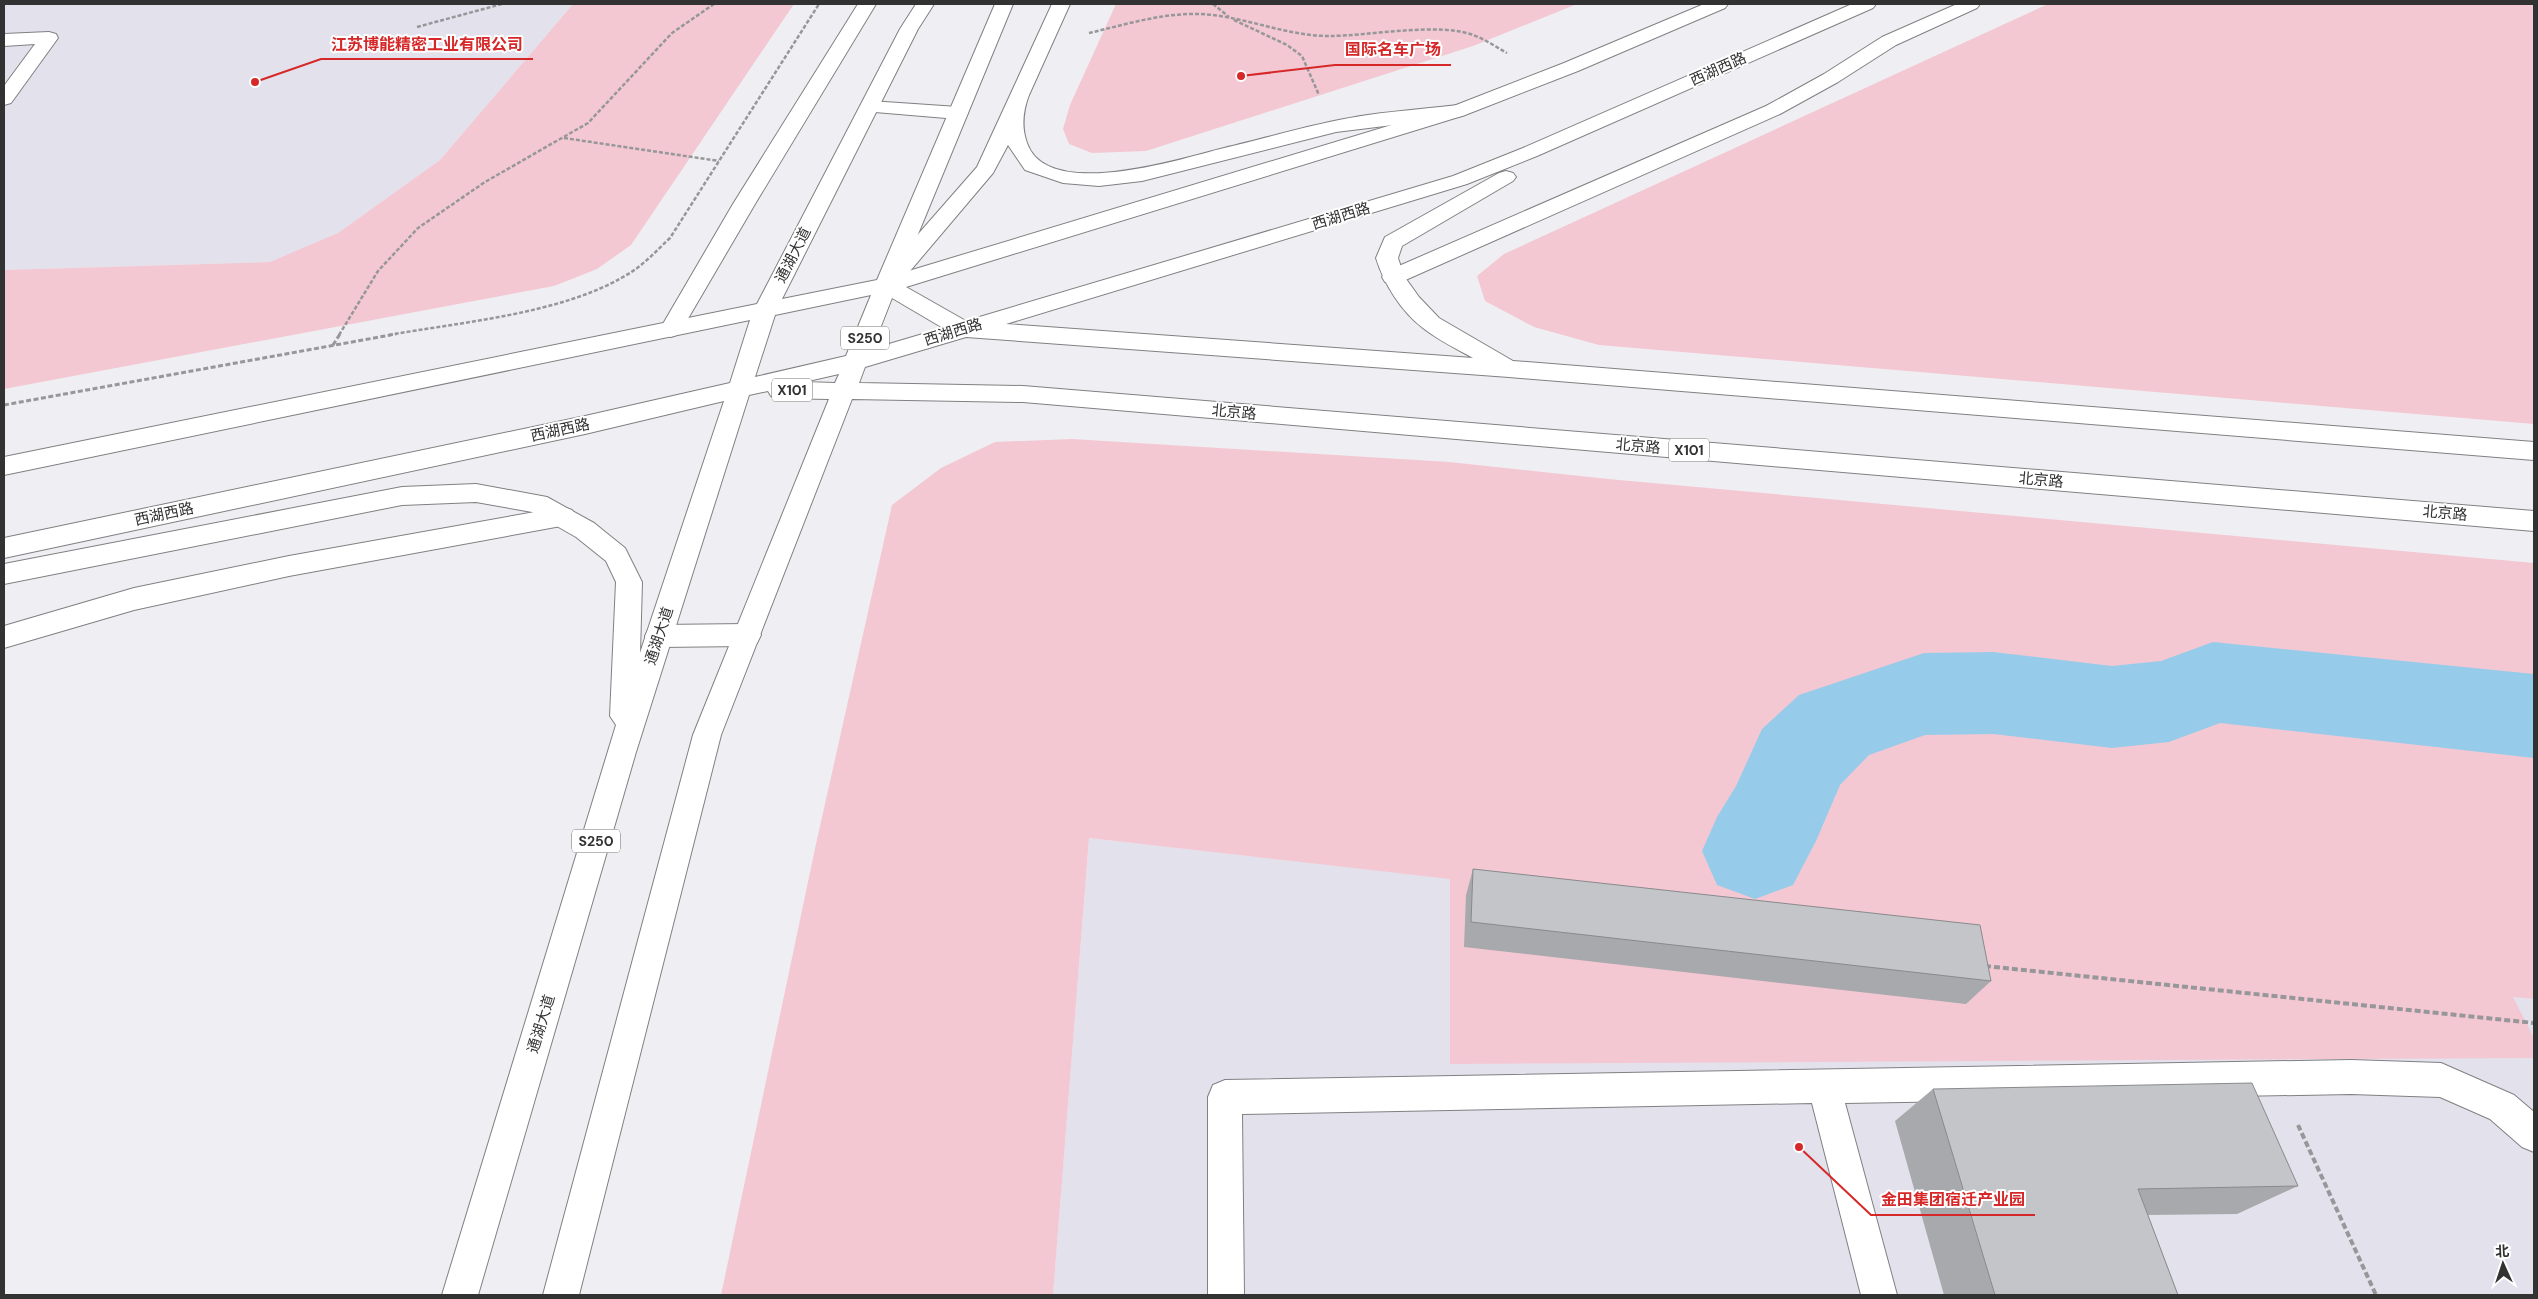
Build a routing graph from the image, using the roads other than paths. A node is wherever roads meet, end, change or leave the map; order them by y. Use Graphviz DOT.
graph roads {
  1 [pos="867,4"];
  2 [pos="925,4"];
  3 [pos="1004,4"];
  4 [pos="1061,4"];
  5 [pos="1719,4"];
  6 [pos="1867,4"];
  7 [pos="1971,4"];
  8 [pos="4,40"];
  9 [pos="4,100"];
  10 [pos="870,107"];
  11 [pos="1014,110"];
  12 [pos="1458,111"];
  13 [pos="958,113"];
  14 [pos="1563,138"];
  15 [pos="1393,277"];
  16 [pos="886,285"];
  17 [pos="765,310"];
  18 [pos="672,329"];
  19 [pos="963,329"];
  20 [pos="856,362"];
  21 [pos="1509,369"];
  22 [pos="740,389"];
  23 [pos="844,391"];
  24 [pos="2534,451"];
  25 [pos="4,466"];
  26 [pos="563,518"];
  27 [pos="2534,521"];
  28 [pos="4,548"];
  29 [pos="4,574"];
  30 [pos="747,635"];
  31 [pos="659,636"];
  32 [pos="4,637"];
  33 [pos="622,752"];
  34 [pos="1824,1086"];
  35 [pos="2534,1135"];
  36 [pos="460,1295"];
  37 [pos="561,1295"];
  38 [pos="1226,1295"];
  39 [pos="1879,1295"];
  1 -- 18 [label="main road"];
  2 -- 10 [label="main road, 通湖大道"];
  3 -- 13 [label="main road"];
  4 -- 11 [label="main road"];
  5 -- 12 [label="main road"];
  6 -- 14 [label="main road, 西湖西路"];
  7 -- 15 [label="main road"];
  8 -- 9 [label="main road"];
  10 -- 13 [label="main road"];
  10 -- 17 [label="main road, 通湖大道"];
  11 -- 12 [label="main road"];
  11 -- 16 [label="main road"];
  12 -- 16 [label="main road"];
  13 -- 16 [label="main road"];
  14 -- 15 [label="main road"];
  14 -- 19 [label="main road, 西湖西路"];
  15 -- 21 [label="main road"];
  16 -- 17 [label="main road"];
  16 -- 19 [label="main road"];
  16 -- 20 [label="main road, S250"];
  17 -- 18 [label="main road"];
  17 -- 22 [label="main road, 通湖大道"];
  18 -- 25 [label="main road"];
  19 -- 20 [label="main road, 西湖西路"];
  19 -- 21 [label="main road"];
  20 -- 22 [label="main road, 西湖西路"];
  20 -- 23 [label="main road, S250"];
  21 -- 24 [label="main road"];
  22 -- 23 [label="main road, 北京路 / X101"];
  22 -- 28 [label="main road, 西湖西路"];
  22 -- 31 [label="main road, 通湖大道 / S250"];
  23 -- 27 [label="main road, 北京路 / X101"];
  23 -- 30 [label="main road, S250"];
  26 -- 29 [label="main road"];
  26 -- 32 [label="main road"];
  26 -- 33 [label="main road"];
  30 -- 31 [label="main road"];
  30 -- 37 [label="main road, S250"];
  31 -- 33 [label="main road, 通湖大道 / S250"];
  33 -- 36 [label="main road, 通湖大道 / S250"];
  34 -- 35 [label="main road"];
  34 -- 38 [label="main road"];
  34 -- 39 [label="main road"];
}
